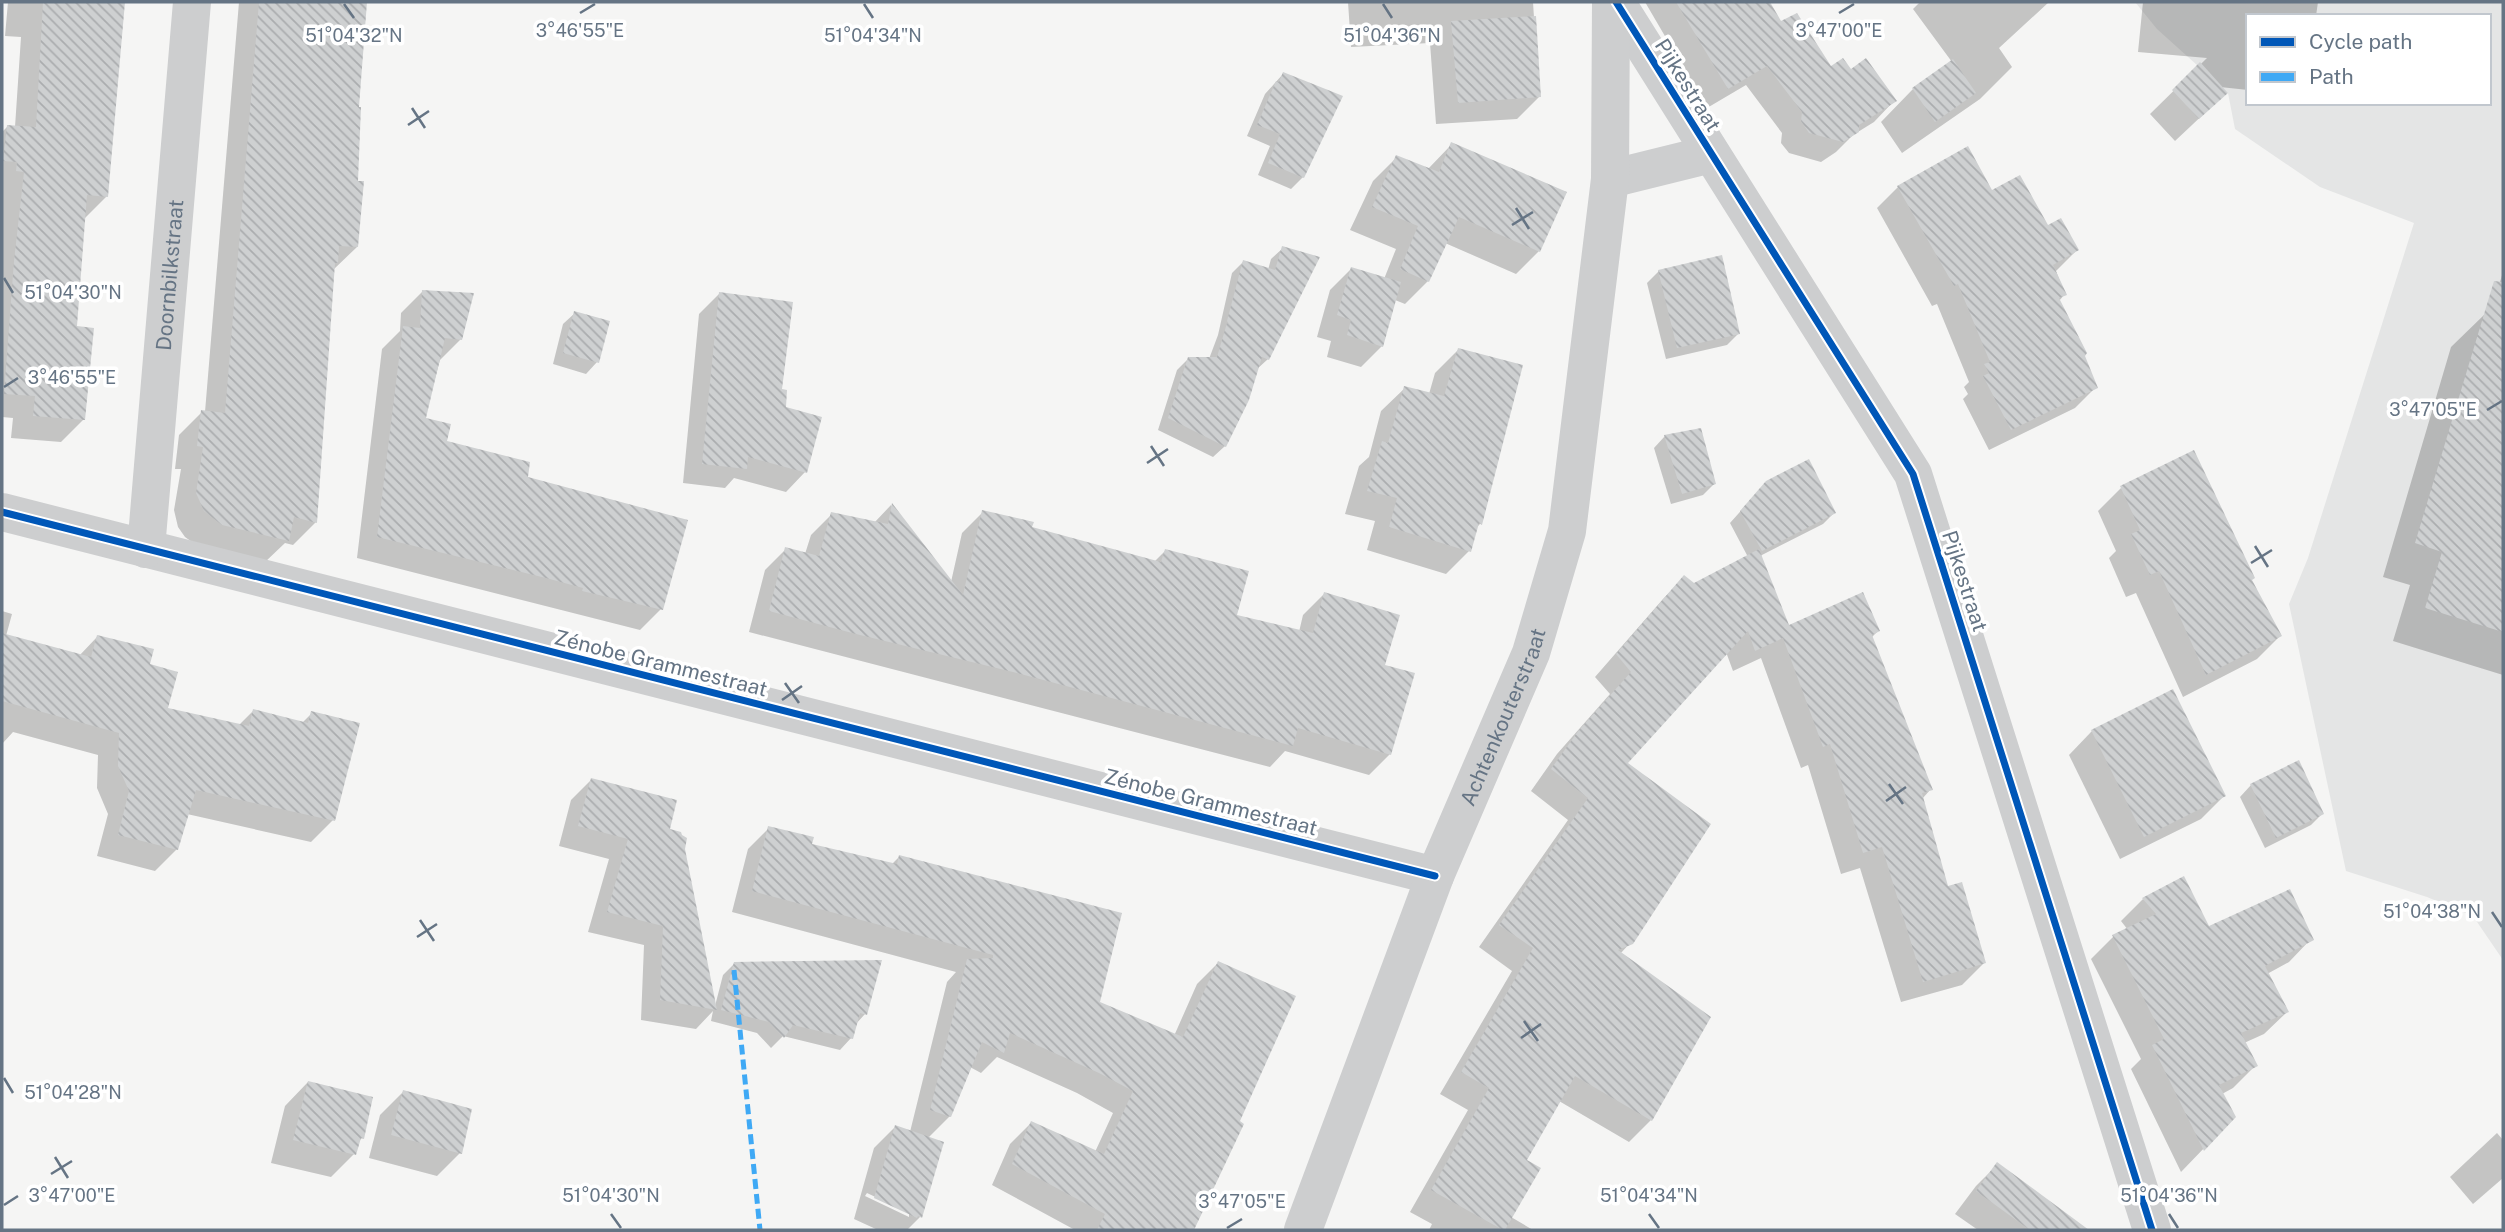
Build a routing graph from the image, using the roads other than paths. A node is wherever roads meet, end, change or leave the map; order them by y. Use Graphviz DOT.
graph roads {
  1 [pos="192,2"];
  2 [pos="1614,2"];
  3 [pos="1711,155"];
  4 [pos="1610,179"];
  5 [pos="2,512"];
  6 [pos="146,549"];
  7 [pos="1435,876"];
  8 [pos="1303,1230"];
  9 [pos="2152,1230"];
  1 -- 6 [label="street, Doornbilkstraat"];
  2 -- 3 [label="street, Pijkestraat"];
  2 -- 4 [label="street, Achtenkouterstraat"];
  3 -- 4 [label="street"];
  3 -- 9 [label="street, Pijkestraat"];
  4 -- 7 [label="street, Achtenkouterstraat"];
  5 -- 6 [label="street, Zénobe Grammestraat"];
  6 -- 7 [label="street, Zénobe Grammestraat"];
  7 -- 8 [label="street, Achtenkouterstraat"];
}
